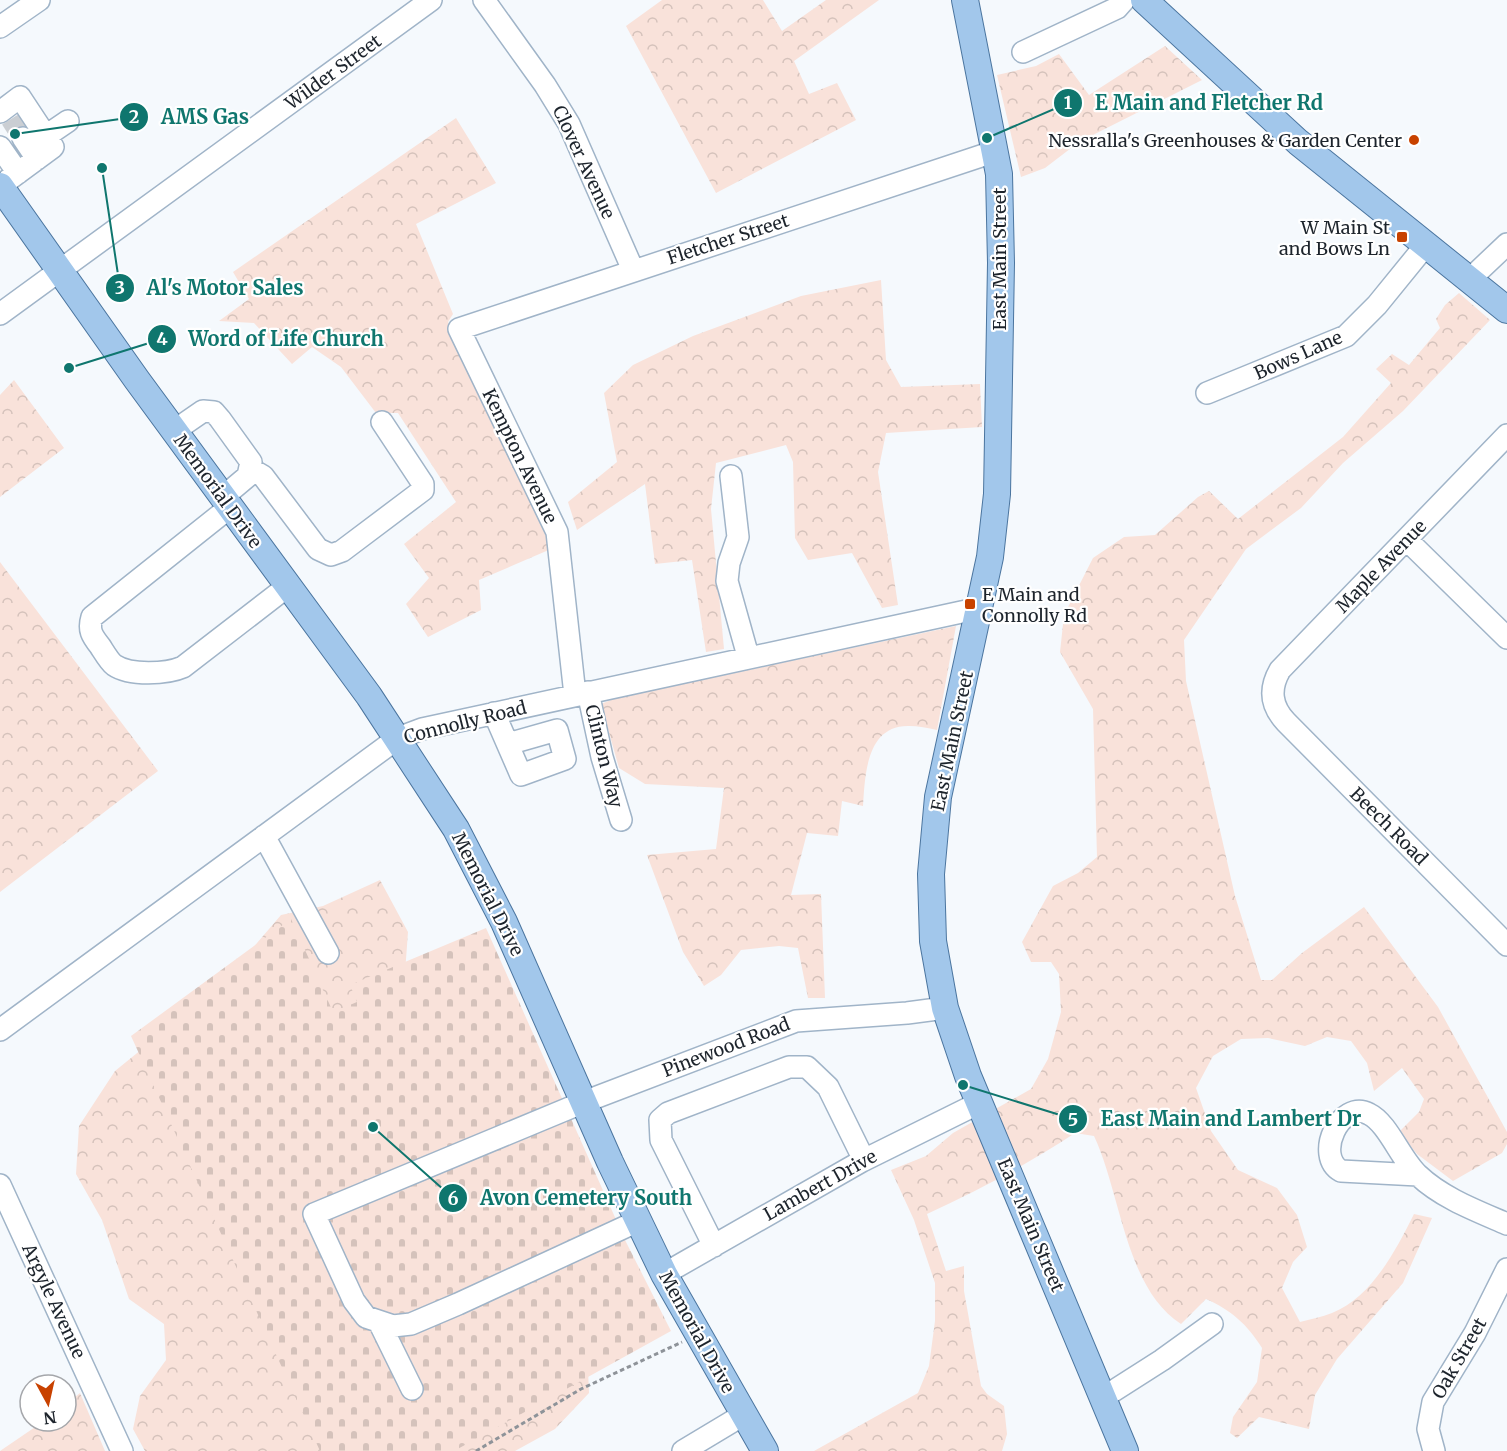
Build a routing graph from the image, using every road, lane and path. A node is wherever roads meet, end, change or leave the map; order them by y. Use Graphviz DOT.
graph roads {
  1 [pos="39,0"];
  2 [pos="430,0"];
  3 [pos="484,0"];
  4 [pos="965,0"];
  5 [pos="1124,0"];
  6 [pos="1144,0"];
  7 [pos="0,27"];
  8 [pos="1023,52"];
  9 [pos="5,114"];
  10 [pos="68,121"];
  11 [pos="46,136"];
  12 [pos="23,138"];
  13 [pos="0,147"];
  14 [pos="996,151"];
  15 [pos="37,159"];
  16 [pos="6,182"];
  17 [pos="1507,244"];
  18 [pos="1425,246"];
  19 [pos="633,270"];
  20 [pos="60,271"];
  21 [pos="1469,280"];
  22 [pos="3,304"];
  23 [pos="1507,310"];
  24 [pos="459,329"];
  25 [pos="1207,393"];
  26 [pos="382,422"];
  27 [pos="174,431"];
  28 [pos="1507,435"];
  29 [pos="251,469"];
  30 [pos="730,476"];
  31 [pos="227,502"];
  32 [pos="1407,540"];
  33 [pos="288,586"];
  34 [pos="980,608"];
  35 [pos="1507,639"];
  36 [pos="748,656"];
  37 [pos="582,694"];
  38 [pos="1274,705"];
  39 [pos="494,713"];
  40 [pos="398,738"];
  41 [pos="508,744"];
  42 [pos="621,820"];
  43 [pos="264,836"];
  44 [pos="1507,945"];
  45 [pos="328,954"];
  46 [pos="945,1008"];
  47 [pos="0,1030"];
  48 [pos="584,1102"];
  49 [pos="979,1103"];
  50 [pos="864,1160"];
  51 [pos="1418,1175"];
  52 [pos="0,1185"];
  53 [pos="638,1221"];
  54 [pos="1507,1224"];
  55 [pos="714,1246"];
  56 [pos="1507,1269"];
  57 [pos="664,1274"];
  58 [pos="380,1324"];
  59 [pos="1212,1324"];
  60 [pos="697,1335"];
  61 [pos="412,1389"];
  62 [pos="1104,1397"];
  63 [pos="743,1415"];
  64 [pos="122,1451"];
  65 [pos="476,1451"];
  66 [pos="683,1451"];
  67 [pos="765,1451"];
  68 [pos="1125,1451"];
  69 [pos="1434,1451"];
  1 -- 7 [label="street"];
  2 -- 20 [label="street, Wilder Street"];
  3 -- 19 [label="street, Clover Avenue"];
  4 -- 14 [label="main road, East Main Street"];
  5 -- 8 [label="street"];
  6 -- 18 [label="main road"];
  9 -- 11 [label="street"];
  10 -- 11 [label="street"];
  11 -- 15 [label="street"];
  12 -- 15 [label="street"];
  13 -- 16 [label="street"];
  14 -- 19 [label="street, Fletcher Street"];
  14 -- 34 [label="main road, East Main Street"];
  15 -- 16 [label="street"];
  16 -- 20 [label="main road, Memorial Drive"];
  17 -- 21 [label="street"];
  18 -- 21 [label="main road"];
  18 -- 25 [label="street, Bows Lane"];
  19 -- 24 [label="street, Fletcher Street"];
  20 -- 22 [label="street, Wilder Street"];
  20 -- 27 [label="main road, Memorial Drive"];
  21 -- 23 [label="main road"];
  24 -- 37 [label="street, Kempton Avenue"];
  26 -- 29 [label="street"];
  27 -- 29 [label="street"];
  27 -- 31 [label="main road, Memorial Drive"];
  28 -- 32 [label="street, Maple Avenue"];
  29 -- 31 [label="street"];
  30 -- 36 [label="street"];
  31 -- 33 [label="main road, Memorial Drive"];
  31 -- 33 [label="street"];
  32 -- 35 [label="street"];
  32 -- 38 [label="street, Maple Avenue"];
  33 -- 40 [label="main road, Memorial Drive"];
  34 -- 36 [label="street, Connolly Road"];
  34 -- 46 [label="main road, East Main Street"];
  36 -- 37 [label="street, Connolly Road"];
  37 -- 39 [label="street, Connolly Road"];
  37 -- 42 [label="street, Clinton Way"];
  38 -- 44 [label="street, Beech Road"];
  39 -- 40 [label="street, Connolly Road"];
  39 -- 41 [label="street"];
  40 -- 43 [label="street, Connolly Road"];
  40 -- 48 [label="main road, Memorial Drive"];
  43 -- 45 [label="street"];
  43 -- 47 [label="street, Connolly Road"];
  46 -- 48 [label="street, Pinewood Road"];
  46 -- 49 [label="main road, East Main Street"];
  48 -- 53 [label="main road, Memorial Drive"];
  48 -- 58 [label="street, Pinewood Road"];
  49 -- 50 [label="street, Lambert Drive"];
  49 -- 62 [label="main road, East Main Street"];
  50 -- 55 [label="street, Lambert Drive"];
  50 -- 55 [label="street"];
  51 -- 54 [label="street"];
  52 -- 64 [label="street, Argyle Avenue"];
  53 -- 57 [label="main road, Memorial Drive"];
  53 -- 58 [label="street"];
  55 -- 57 [label="street, Lambert Drive"];
  56 -- 69 [label="street, Oak Street"];
  57 -- 60 [label="main road, Memorial Drive"];
  58 -- 61 [label="street"];
  59 -- 62 [label="street"];
  60 -- 63 [label="main road, Memorial Drive"];
  60 -- 65 [label="path"];
  62 -- 68 [label="main road, East Main Street"];
  63 -- 66 [label="street"];
  63 -- 67 [label="main road, Memorial Drive"];
}
